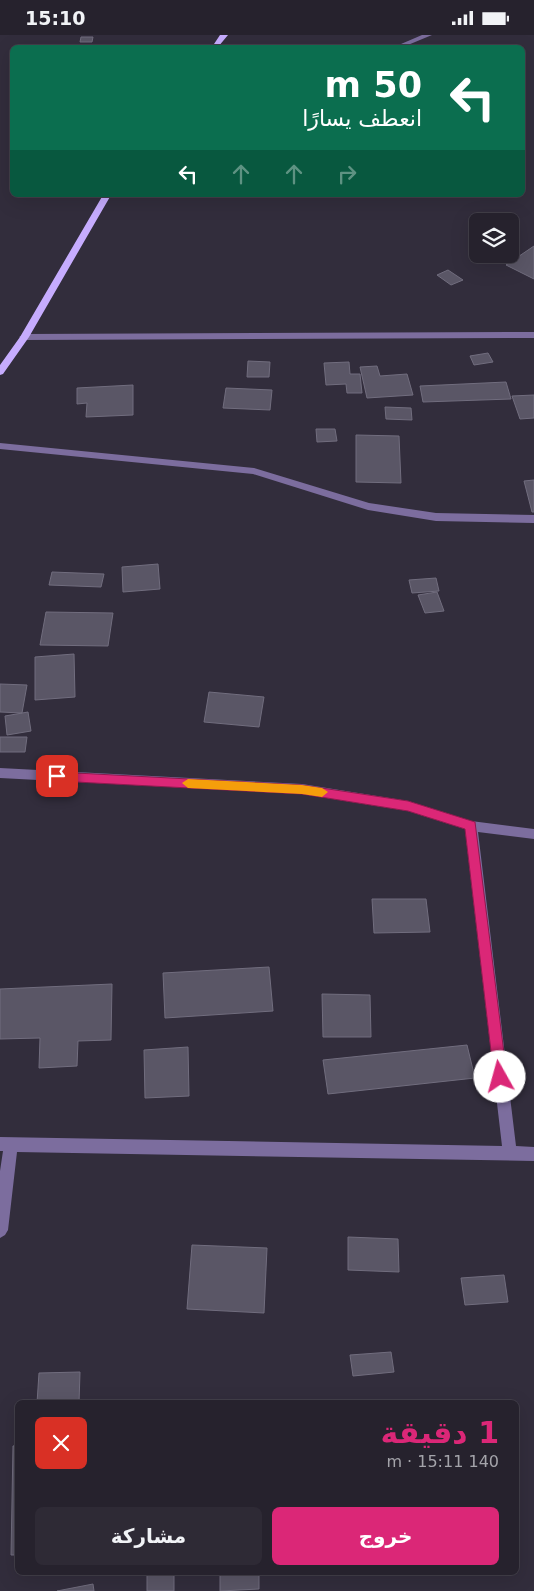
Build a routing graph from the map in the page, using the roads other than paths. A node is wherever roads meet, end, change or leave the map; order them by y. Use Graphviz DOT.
graph roads {
  1 [pos="224,35"];
  2 [pos="428,35"];
  3 [pos="216,45"];
  4 [pos="403,45"];
  5 [pos="106,197"];
  6 [pos="534,335"];
  7 [pos="24,337"];
  8 [pos="0,373"];
  9 [pos="0,446"];
  10 [pos="534,519"];
  11 [pos="0,773"];
  12 [pos="471,826"];
  13 [pos="534,834"];
  14 [pos="6,1144"];
  15 [pos="510,1155"];
  16 [pos="534,1155"];
  17 [pos="0,1230"];
  1 -- 3 [label="main road"];
  2 -- 4 [label="street"];
  5 -- 7 [label="main road"];
  6 -- 7 [label="street"];
  7 -- 8 [label="main road"];
  9 -- 10 [label="street"];
  11 -- 12 [label="street"];
  12 -- 13 [label="street"];
  12 -- 15 [label="street"];
  14 -- 15 [label="street"];
  14 -- 17 [label="street"];
  15 -- 16 [label="street"];
}
